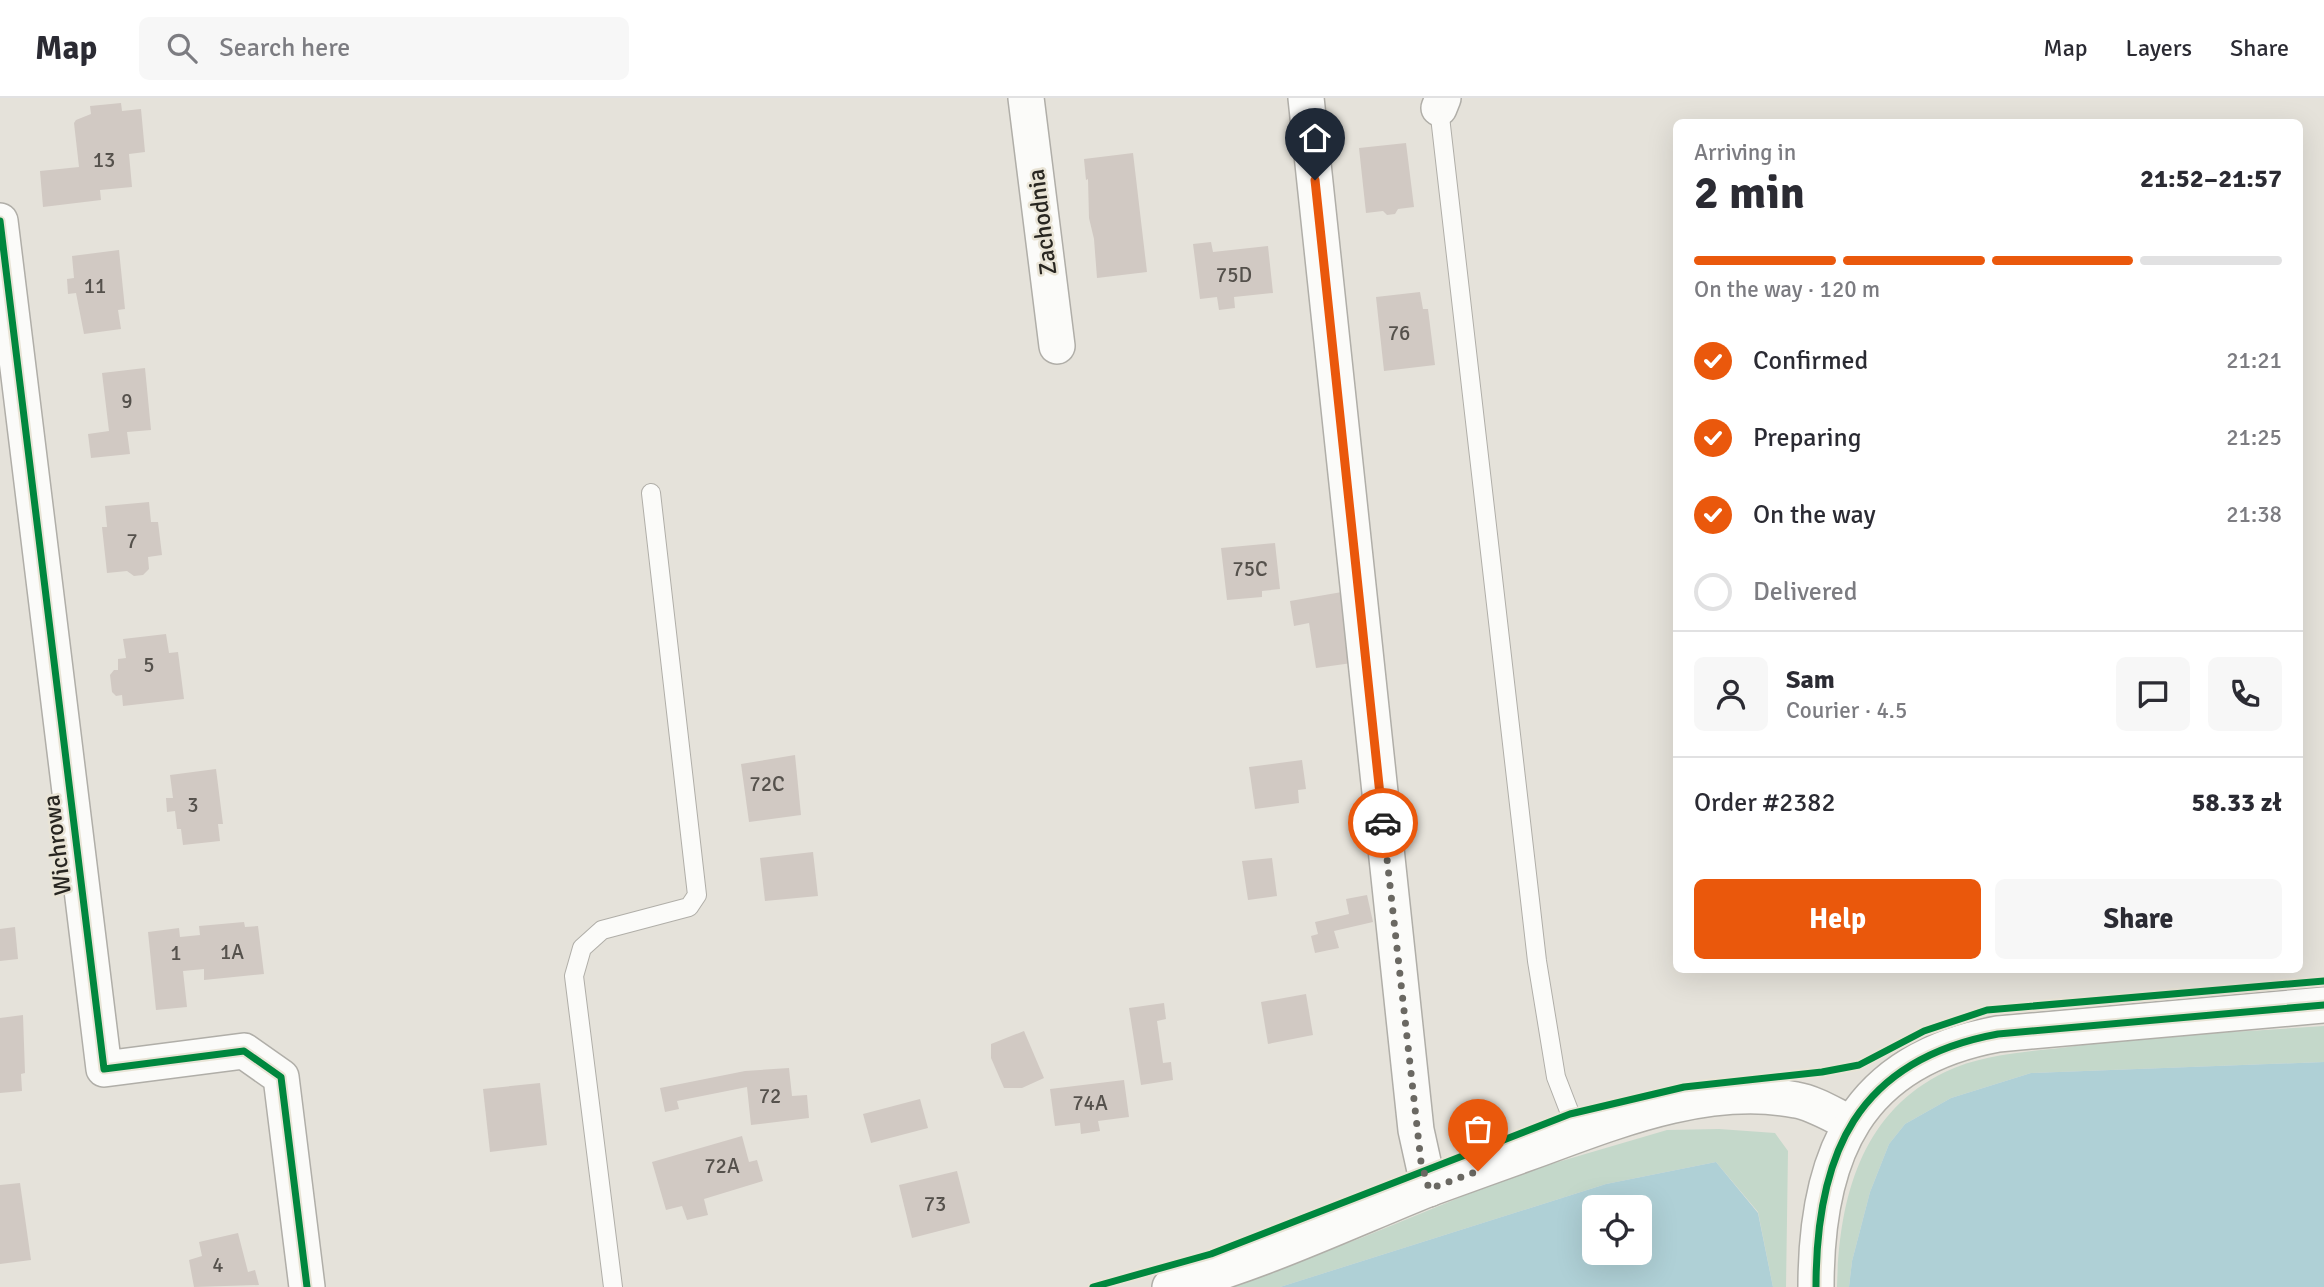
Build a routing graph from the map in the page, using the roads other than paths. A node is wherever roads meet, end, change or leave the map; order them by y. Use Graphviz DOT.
graph roads {
  1 [pos="1026,98"];
  2 [pos="1306,98"];
  3 [pos="1441,103"];
  4 [pos="0,221"];
  5 [pos="1057,346"];
  6 [pos="651,493"];
  7 [pos="2324,1005"];
  8 [pos="1850,1123"];
  9 [pos="1578,1135"];
  10 [pos="1429,1189"];
  11 [pos="307,1287"];
  12 [pos="613,1287"];
  13 [pos="1170,1287"];
  14 [pos="1816,1287"];
  1 -- 5 [label="street, Zachodnia"];
  2 -- 10 [label="street"];
  3 -- 9 [label="lane"];
  4 -- 11 [label="street, Wichrowa"];
  6 -- 12 [label="lane"];
  7 -- 8 [label="street"];
  8 -- 9 [label="street"];
  8 -- 14 [label="street"];
  9 -- 10 [label="street"];
  10 -- 13 [label="street"];
}
